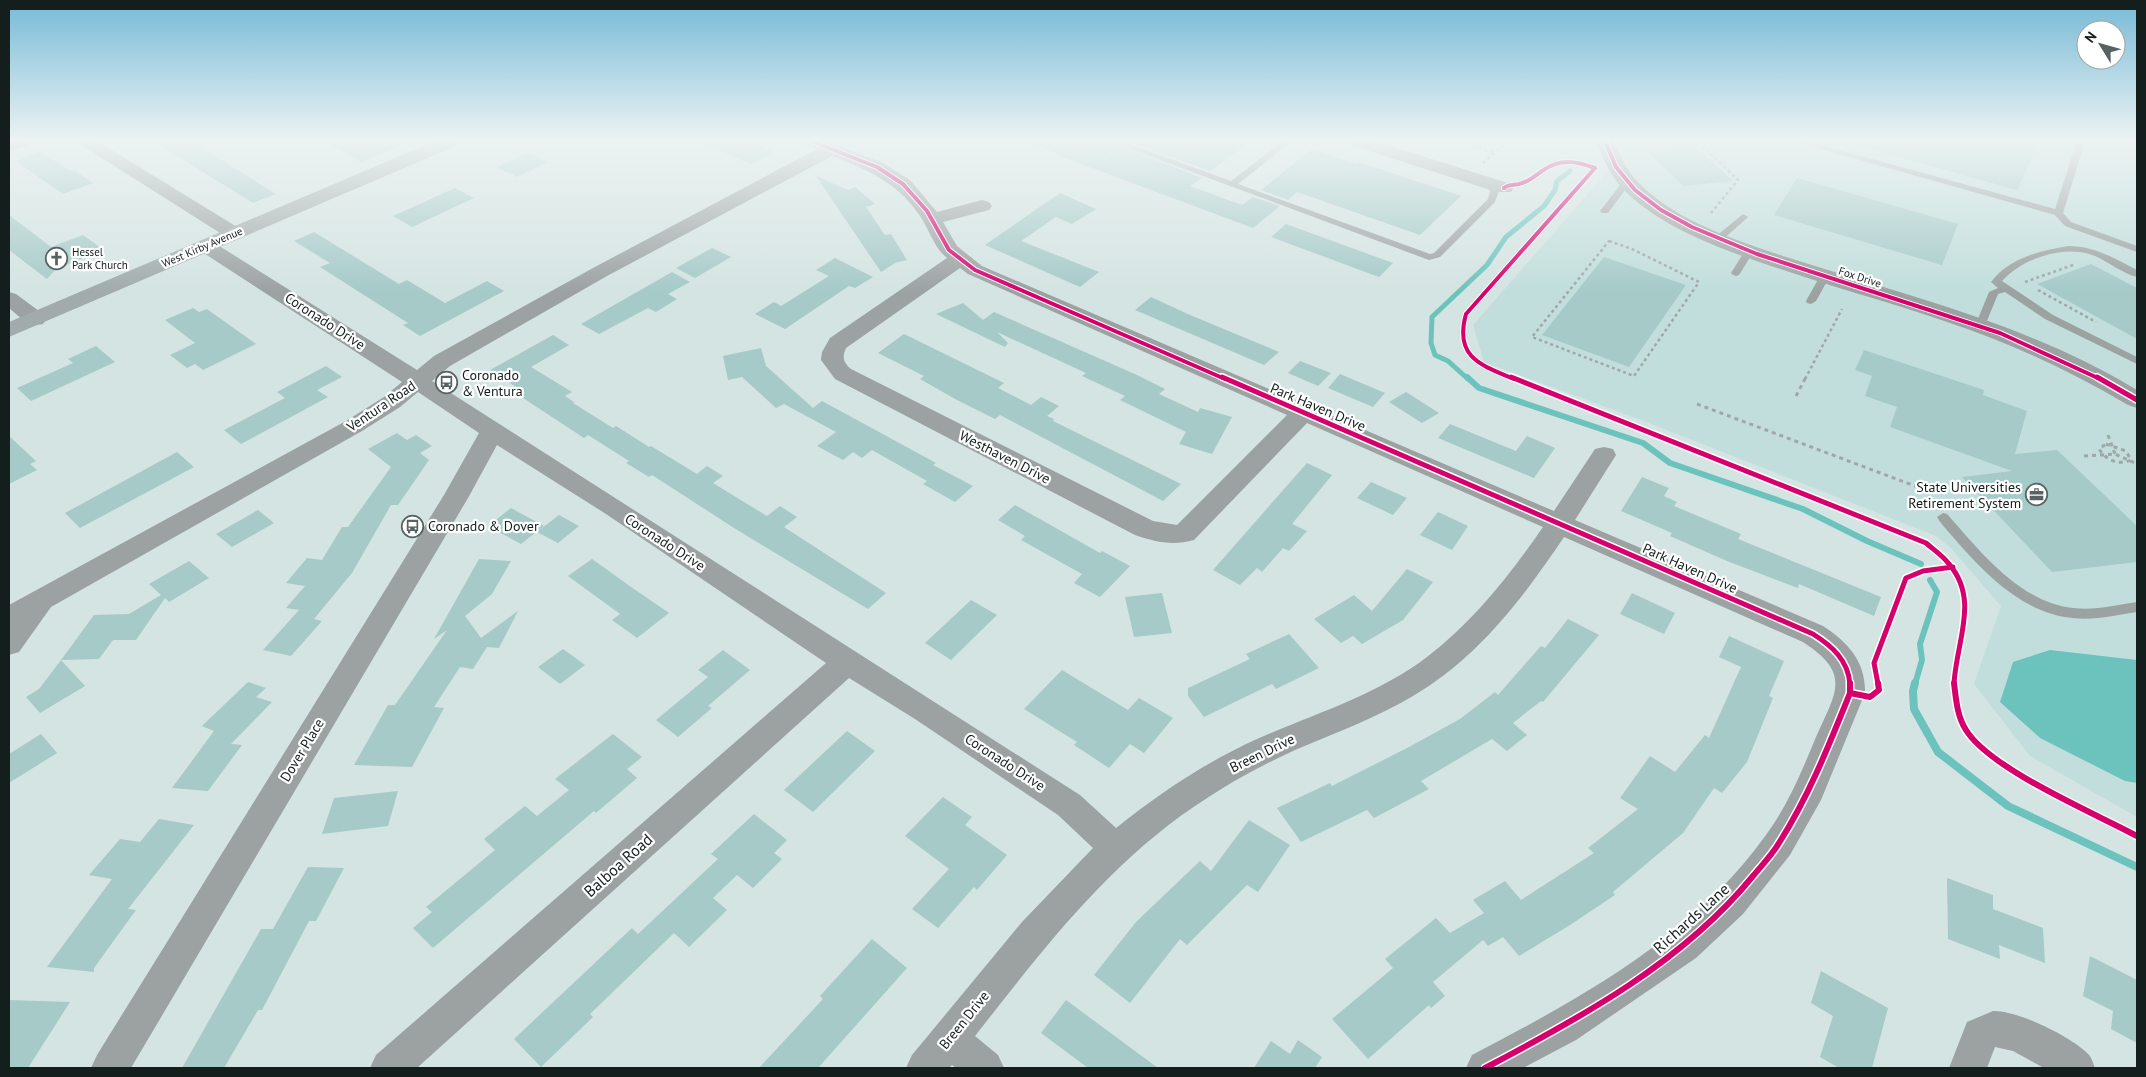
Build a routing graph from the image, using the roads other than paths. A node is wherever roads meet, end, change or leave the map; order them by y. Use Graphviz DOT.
graph roads {
  1 [pos="166,191"];
  2 [pos="334,191"];
  3 [pos="740,191"];
  4 [pos="909,191"];
  5 [pos="1252,191"];
  6 [pos="1495,191"];
  7 [pos="1620,191"];
  8 [pos="1637,191"];
  9 [pos="1979,191"];
  10 [pos="2065,191"];
  11 [pos="982,206"];
  12 [pos="1605,211"];
  13 [pos="2058,213"];
  14 [pos="1743,217"];
  15 [pos="931,219"];
  16 [pos="235,234"];
  17 [pos="1718,239"];
  18 [pos="206,246"];
  19 [pos="2137,249"];
  20 [pos="1749,252"];
  21 [pos="959,259"];
  22 [pos="1736,273"];
  23 [pos="2137,274"];
  24 [pos="1825,276"];
  25 [pos="2005,289"];
  26 [pos="9,298"];
  27 [pos="1811,301"];
  28 [pos="35,319"];
  29 [pos="1980,326"];
  30 [pos="9,330"];
  31 [pos="2137,361"];
  32 [pos="417,382"];
  33 [pos="2137,400"];
  34 [pos="1303,413"];
  35 [pos="492,431"];
  36 [pos="1604,455"];
  37 [pos="1943,517"];
  38 [pos="1558,522"];
  39 [pos="43,600"];
  40 [pos="2137,607"];
  41 [pos="9,618"];
  42 [pos="9,644"];
  43 [pos="1844,660"];
  44 [pos="847,662"];
  45 [pos="1115,850"];
  46 [pos="949,1039"];
  47 [pos="110,1068"];
  48 [pos="389,1068"];
  49 [pos="925,1068"];
  50 [pos="986,1068"];
  51 [pos="1486,1068"];
  52 [pos="1968,1068"];
  53 [pos="2076,1068"];
  1 -- 16 [label="street"];
  2 -- 16 [label="main road, West Kirby Avenue"];
  3 -- 32 [label="street, Ventura Road"];
  4 -- 15 [label="street, Park Haven Drive"];
  5 -- 6 [label="lane"];
  7 -- 12 [label="lane"];
  8 -- 17 [label="street, Fox Drive"];
  9 -- 13 [label="lane"];
  10 -- 13 [label="lane"];
  11 -- 15 [label="street"];
  13 -- 19 [label="lane"];
  14 -- 17 [label="lane"];
  15 -- 21 [label="street, Park Haven Drive"];
  16 -- 18 [label="main road, West Kirby Avenue"];
  17 -- 20 [label="street, Fox Drive"];
  18 -- 28 [label="main road, West Kirby Avenue"];
  18 -- 32 [label="street, Coronado Drive"];
  20 -- 22 [label="lane"];
  20 -- 24 [label="street, Fox Drive"];
  21 -- 34 [label="street, Park Haven Drive"];
  21 -- 34 [label="street, Westhaven Drive"];
  23 -- 25 [label="lane"];
  24 -- 27 [label="lane"];
  24 -- 29 [label="street, Fox Drive"];
  25 -- 29 [label="lane"];
  25 -- 31 [label="lane"];
  26 -- 28 [label="street"];
  28 -- 30 [label="main road, West Kirby Avenue"];
  29 -- 33 [label="street, Fox Drive"];
  32 -- 35 [label="street, Coronado Drive"];
  32 -- 39 [label="street, Ventura Road"];
  34 -- 38 [label="street, Park Haven Drive"];
  35 -- 44 [label="street, Coronado Drive"];
  35 -- 47 [label="street, Dover Place"];
  36 -- 38 [label="street, Breen Drive"];
  37 -- 40 [label="lane"];
  38 -- 43 [label="street, Park Haven Drive"];
  38 -- 45 [label="street, Breen Drive"];
  39 -- 41 [label="street, Ventura Road"];
  39 -- 42 [label="street"];
  43 -- 51 [label="street, Richards Lane"];
  44 -- 45 [label="street, Coronado Drive"];
  44 -- 48 [label="street, Balboa Road"];
  45 -- 46 [label="street, Breen Drive"];
  46 -- 49 [label="street, Breen Drive"];
  46 -- 50 [label="street"];
  52 -- 53 [label="street"];
}
